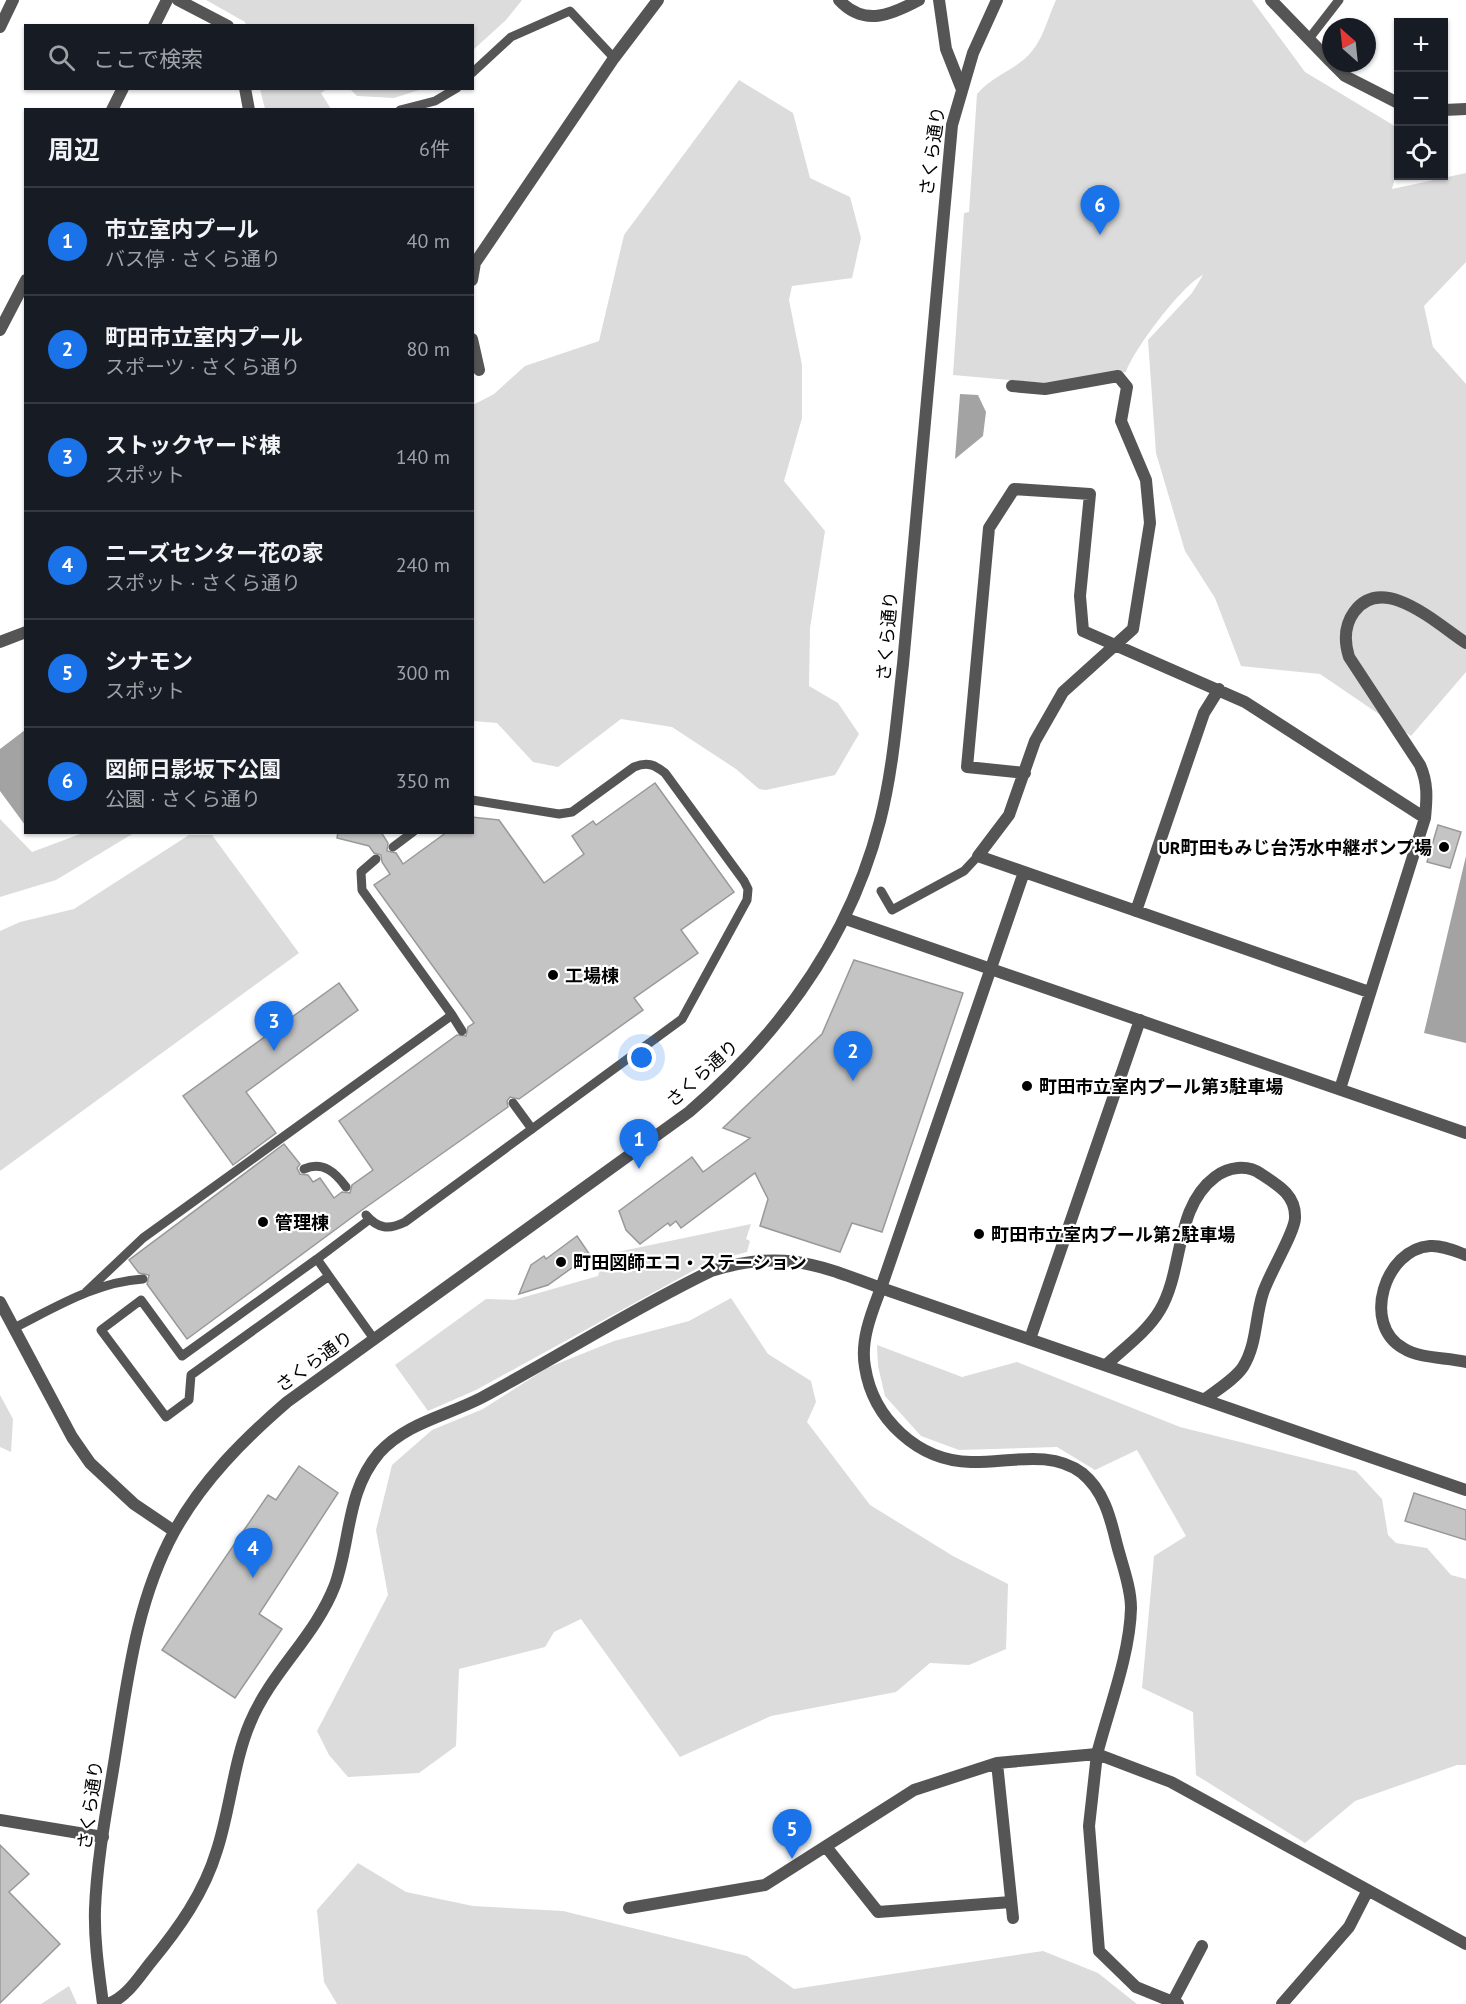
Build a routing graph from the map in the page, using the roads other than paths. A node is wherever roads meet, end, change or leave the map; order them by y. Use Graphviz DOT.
graph roads {
  1 [pos="14,0"];
  2 [pos="167,0"];
  3 [pos="178,0"];
  4 [pos="658,0"];
  5 [pos="839,0"];
  6 [pos="919,0"];
  7 [pos="939,0"];
  8 [pos="997,0"];
  9 [pos="1271,0"];
  10 [pos="1339,0"];
  11 [pos="155,24"];
  12 [pos="224,24"];
  13 [pos="0,27"];
  14 [pos="1308,40"];
  15 [pos="1322,54"];
  16 [pos="614,58"];
  17 [pos="474,71"];
  18 [pos="1341,72"];
  19 [pos="961,87"];
  20 [pos="122,90"];
  21 [pos="245,90"];
  22 [pos="454,90"];
  23 [pos="1394,101"];
  24 [pos="113,108"];
  25 [pos="249,108"];
  26 [pos="407,108"];
  27 [pos="1466,109"];
  28 [pos="1448,110"];
  29 [pos="474,269"];
  30 [pos="24,283"];
  31 [pos="5,309"];
  32 [pos="0,330"];
  33 [pos="474,348"];
  34 [pos="479,370"];
  35 [pos="1012,386"];
  36 [pos="24,633"];
  37 [pos="0,642"];
  38 [pos="1466,643"];
  39 [pos="1116,644"];
  40 [pos="1219,689"];
  41 [pos="1024,774"];
  42 [pos="474,800"];
  43 [pos="1425,818"];
  44 [pos="410,834"];
  45 [pos="393,847"];
  46 [pos="978,856"];
  47 [pos="376,859"];
  48 [pos="1024,872"];
  49 [pos="881,891"];
  50 [pos="1136,911"];
  51 [pos="846,919"];
  52 [pos="991,969"];
  53 [pos="1369,992"];
  54 [pos="452,1015"];
  55 [pos="1140,1020"];
  56 [pos="462,1031"];
  57 [pos="1340,1089"];
  58 [pos="513,1103"];
  59 [pos="532,1129"];
  60 [pos="1466,1132"];
  61 [pos="304,1169"];
  62 [pos="346,1187"];
  63 [pos="1466,1255"];
  64 [pos="317,1259"];
  65 [pos="329,1276"];
  66 [pos="143,1279"];
  67 [pos="882,1288"];
  68 [pos="86,1292"];
  69 [pos="0,1302"];
  70 [pos="14,1328"];
  71 [pos="375,1339"];
  72 [pos="1030,1339"];
  73 [pos="1466,1362"];
  74 [pos="1106,1365"];
  75 [pos="1205,1399"];
  76 [pos="1466,1490"];
  77 [pos="174,1531"];
  78 [pos="1097,1754"];
  79 [pos="997,1762"];
  80 [pos="0,1820"];
  81 [pos="103,1838"];
  82 [pos="827,1848"];
  83 [pos="1368,1890"];
  84 [pos="1011,1902"];
  85 [pos="629,1908"];
  86 [pos="1013,1918"];
  87 [pos="1465,1942"];
  88 [pos="1202,1946"];
  89 [pos="1175,2003"];
  90 [pos="103,2004"];
  91 [pos="108,2004"];
  92 [pos="1282,2004"];
  1 -- 13 [label="street"];
  2 -- 11 [label="street"];
  3 -- 12 [label="street"];
  4 -- 16 [label="street"];
  5 -- 6 [label="street"];
  7 -- 19 [label="street"];
  8 -- 19 [label="street, さくら通り"];
  9 -- 14 [label="street"];
  10 -- 14 [label="lane"];
  14 -- 15 [label="street"];
  16 -- 17 [label="lane"];
  16 -- 29 [label="street"];
  18 -- 23 [label="street"];
  19 -- 51 [label="street, さくら通り"];
  20 -- 24 [label="street"];
  21 -- 25 [label="street"];
  22 -- 26 [label="lane"];
  27 -- 28 [label="street"];
  30 -- 31 [label="street"];
  31 -- 32 [label="street"];
  33 -- 34 [label="street"];
  35 -- 39 [label="street"];
  36 -- 37 [label="street"];
  38 -- 43 [label="street"];
  39 -- 40 [label="street"];
  39 -- 41 [label="street"];
  39 -- 41 [label="street"];
  40 -- 43 [label="street"];
  40 -- 50 [label="street"];
  41 -- 46 [label="street"];
  42 -- 59 [label="lane"];
  43 -- 53 [label="street"];
  44 -- 45 [label="lane"];
  46 -- 48 [label="street"];
  46 -- 49 [label="lane"];
  47 -- 54 [label="lane"];
  48 -- 50 [label="street"];
  48 -- 52 [label="street"];
  50 -- 53 [label="street"];
  51 -- 52 [label="street"];
  51 -- 71 [label="street, さくら通り"];
  52 -- 55 [label="street"];
  52 -- 67 [label="street"];
  53 -- 57 [label="street"];
  54 -- 56 [label="lane"];
  54 -- 68 [label="lane"];
  55 -- 57 [label="street"];
  55 -- 72 [label="street"];
  57 -- 60 [label="street"];
  58 -- 59 [label="lane"];
  59 -- 64 [label="lane"];
  61 -- 62 [label="lane"];
  63 -- 73 [label="street"];
  64 -- 65 [label="lane"];
  64 -- 65 [label="lane"];
  65 -- 71 [label="lane"];
  66 -- 68 [label="lane"];
  67 -- 72 [label="street"];
  67 -- 78 [label="street"];
  67 -- 91 [label="street"];
  68 -- 70 [label="lane"];
  69 -- 70 [label="street"];
  70 -- 77 [label="street"];
  71 -- 77 [label="street, さくら通り"];
  72 -- 74 [label="street"];
  74 -- 75 [label="street"];
  74 -- 75 [label="street"];
  75 -- 76 [label="street"];
  77 -- 81 [label="street, さくら通り"];
  78 -- 79 [label="street"];
  78 -- 83 [label="street"];
  78 -- 89 [label="street"];
  79 -- 82 [label="street"];
  79 -- 84 [label="street"];
  80 -- 81 [label="street"];
  81 -- 90 [label="street, さくら通り"];
  82 -- 84 [label="street"];
  82 -- 85 [label="street"];
  83 -- 87 [label="street"];
  83 -- 92 [label="street"];
  84 -- 86 [label="street"];
  88 -- 89 [label="street"];
}
